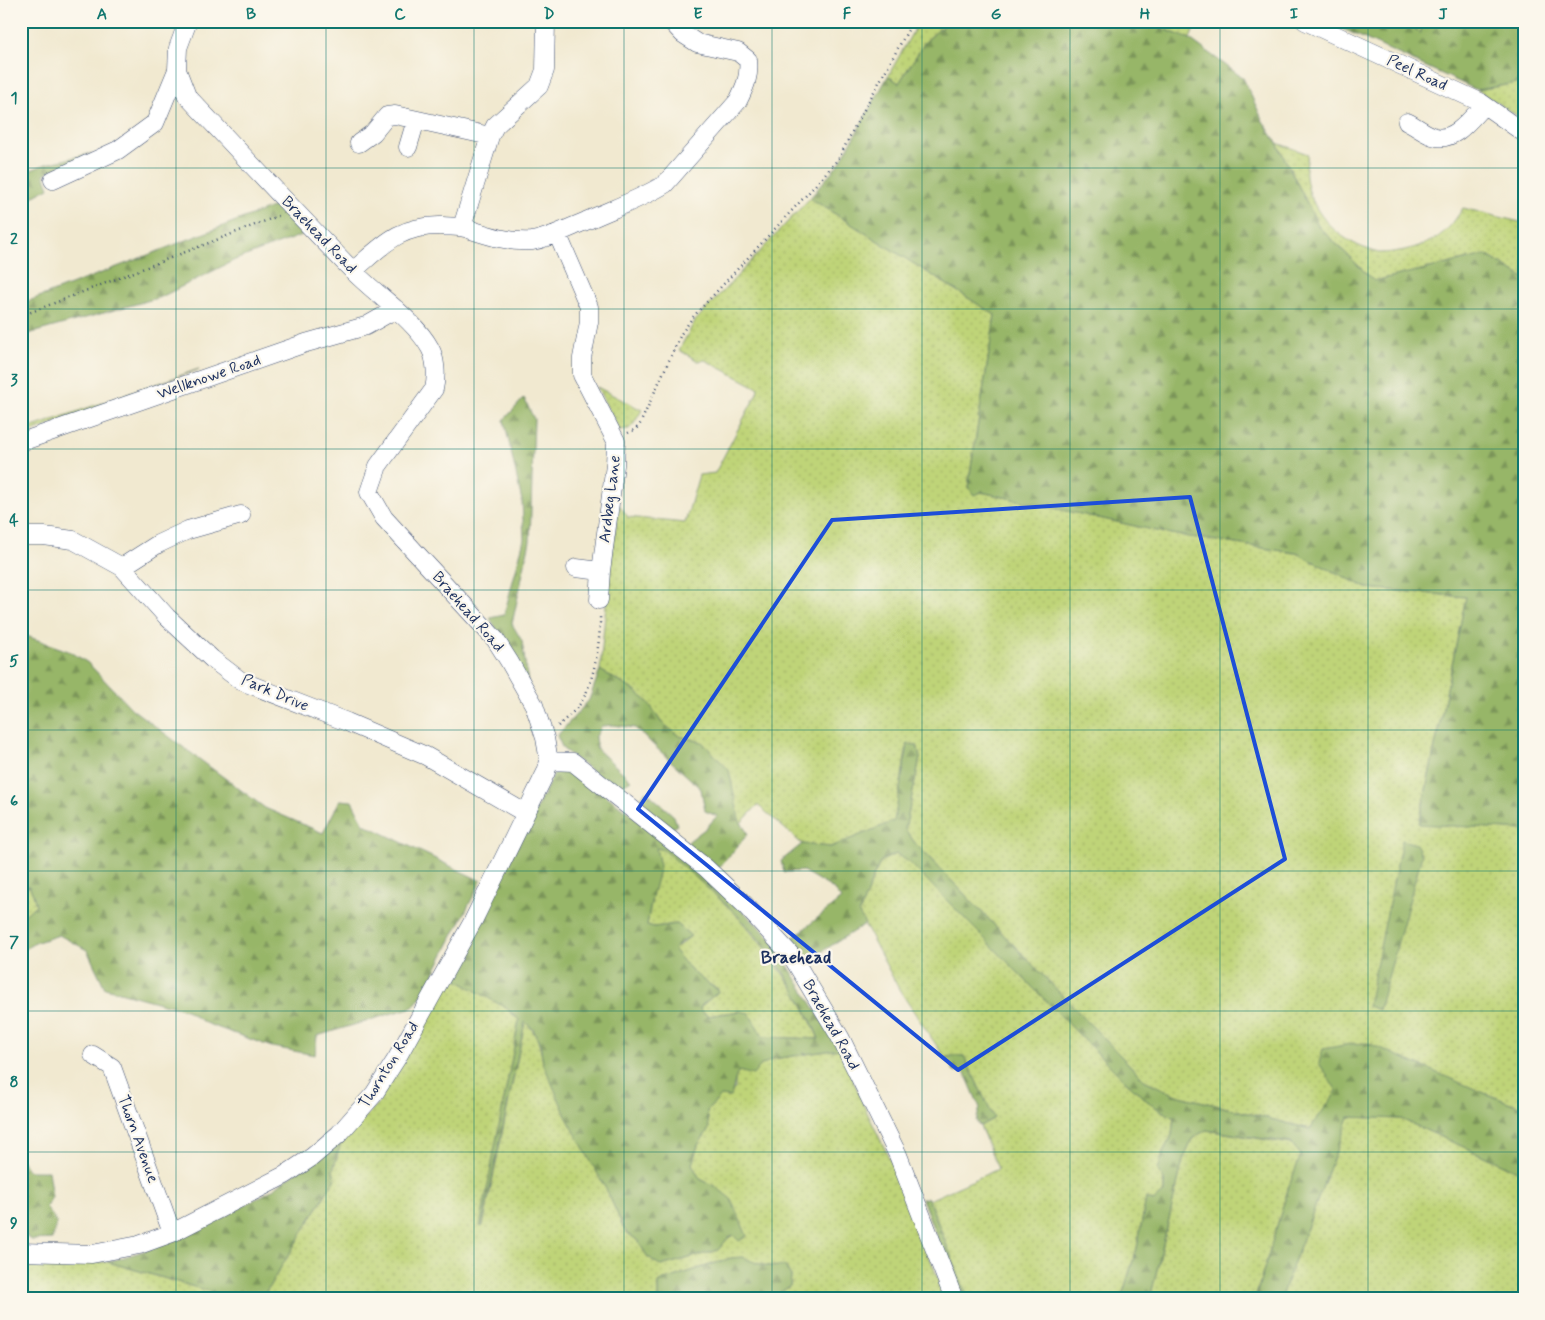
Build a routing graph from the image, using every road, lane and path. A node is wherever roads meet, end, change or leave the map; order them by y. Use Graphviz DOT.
graph roads {
  1 [pos="188,21"];
  2 [pos="546,21"];
  3 [pos="671,21"];
  4 [pos="913,21"];
  5 [pos="1305,21"];
  6 [pos="177,70"];
  7 [pos="1484,104"];
  8 [pos="416,120"];
  9 [pos="1408,122"];
  10 [pos="1524,133"];
  11 [pos="490,136"];
  12 [pos="359,143"];
  13 [pos="408,147"];
  14 [pos="54,180"];
  15 [pos="295,210"];
  16 [pos="462,227"];
  17 [pos="557,233"];
  18 [pos="353,271"];
  19 [pos="396,309"];
  20 [pos="21,316"];
  21 [pos="616,440"];
  22 [pos="21,442"];
  23 [pos="242,515"];
  24 [pos="21,536"];
  25 [pos="122,567"];
  26 [pos="576,568"];
  27 [pos="601,571"];
  28 [pos="599,600"];
  29 [pos="544,738"];
  30 [pos="549,761"];
  31 [pos="525,813"];
  32 [pos="93,1055"];
  33 [pos="172,1233"];
  34 [pos="21,1252"];
  35 [pos="954,1299"];
  1 -- 6 [label="street, Braehead Road"];
  2 -- 11 [label="street"];
  3 -- 17 [label="street"];
  4 -- 21 [label="path"];
  5 -- 7 [label="street, Peel Road"];
  6 -- 14 [label="street"];
  6 -- 15 [label="street, Braehead Road"];
  7 -- 9 [label="street"];
  7 -- 10 [label="street, Peel Road"];
  8 -- 11 [label="street"];
  8 -- 12 [label="street"];
  8 -- 13 [label="street"];
  11 -- 16 [label="street"];
  15 -- 18 [label="street, Braehead Road"];
  15 -- 20 [label="path"];
  16 -- 17 [label="street"];
  16 -- 18 [label="street"];
  17 -- 21 [label="street, Ardbeg Lane"];
  18 -- 19 [label="street, Braehead Road"];
  19 -- 22 [label="street, Wellknowe Road"];
  19 -- 29 [label="street, Braehead Road"];
  21 -- 27 [label="street, Ardbeg Lane"];
  23 -- 25 [label="street"];
  24 -- 25 [label="street, Park Drive"];
  25 -- 31 [label="street, Park Drive"];
  26 -- 27 [label="street"];
  27 -- 28 [label="street, Ardbeg Lane"];
  28 -- 29 [label="path"];
  29 -- 30 [label="street, Braehead Road"];
  30 -- 31 [label="street, Thornton Road"];
  30 -- 35 [label="street, Braehead Road"];
  31 -- 33 [label="street, Thornton Road"];
  32 -- 33 [label="street, Thorn Avenue"];
  33 -- 34 [label="street, Thornton Road"];
}
